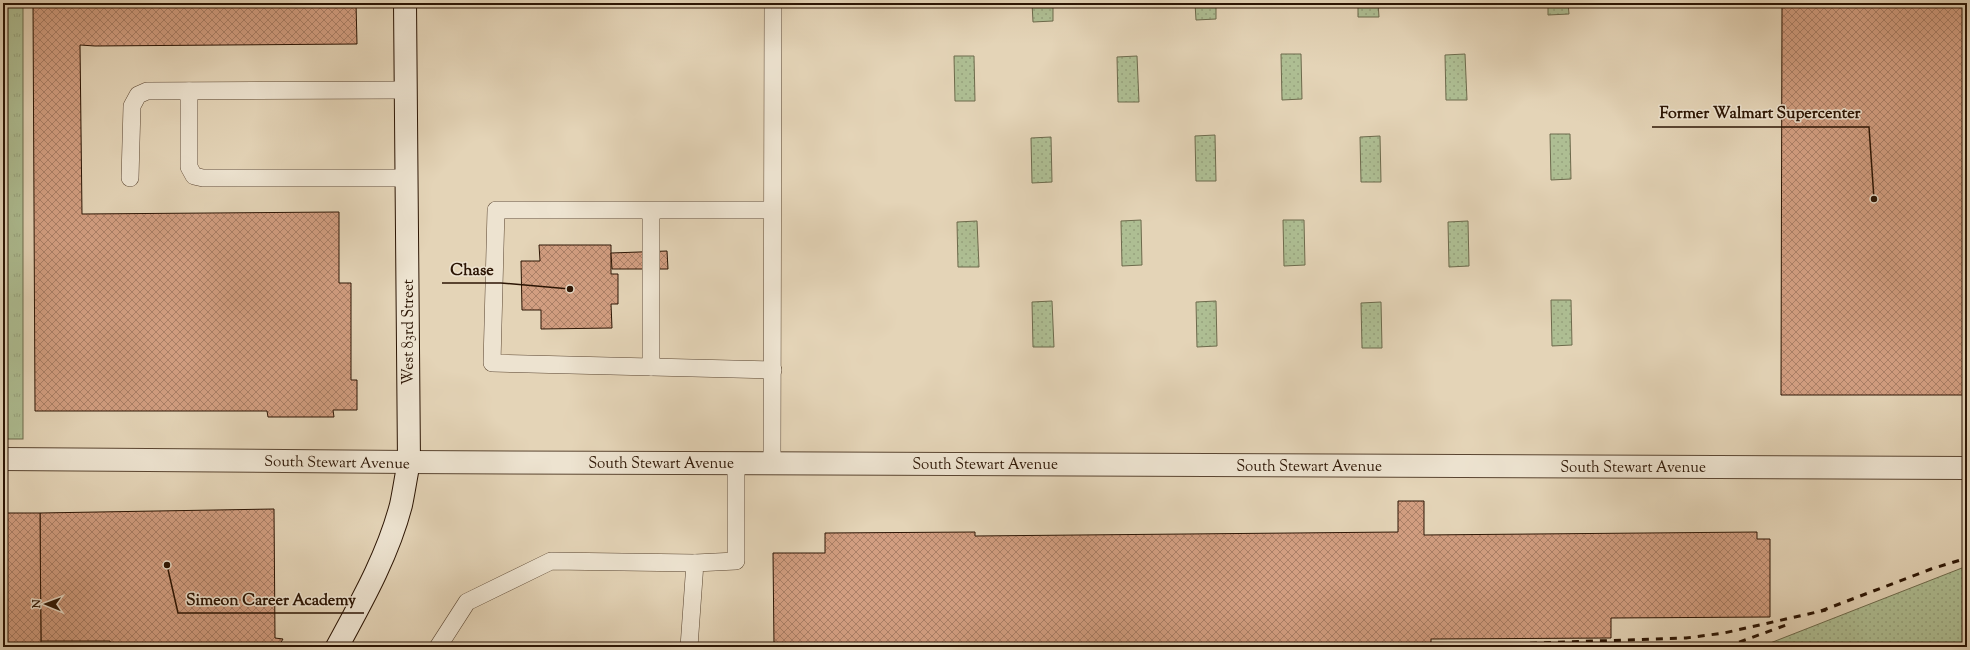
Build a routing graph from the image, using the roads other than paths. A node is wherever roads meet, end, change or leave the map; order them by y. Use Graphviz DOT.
graph roads {
  1 [pos="405,3"];
  2 [pos="773,3"];
  3 [pos="406,90"];
  4 [pos="190,91"];
  5 [pos="130,178"];
  6 [pos="406,178"];
  7 [pos="651,210"];
  8 [pos="772,210"];
  9 [pos="651,367"];
  10 [pos="772,370"];
  11 [pos="3,459"];
  12 [pos="409,462"];
  13 [pos="736,463"];
  14 [pos="772,464"];
  15 [pos="1967,468"];
  16 [pos="695,563"];
  17 [pos="338,647"];
  18 [pos="438,647"];
  19 [pos="689,647"];
  1 -- 3 [label="street, West 83rd Street"];
  2 -- 8 [label="lane"];
  3 -- 4 [label="lane"];
  3 -- 6 [label="street, West 83rd Street"];
  4 -- 5 [label="lane"];
  4 -- 6 [label="lane"];
  6 -- 12 [label="street, West 83rd Street"];
  7 -- 8 [label="lane"];
  7 -- 9 [label="lane"];
  7 -- 9 [label="lane"];
  8 -- 10 [label="lane"];
  9 -- 10 [label="lane"];
  10 -- 14 [label="lane"];
  11 -- 12 [label="street, South Stewart Avenue"];
  12 -- 13 [label="street, South Stewart Avenue"];
  12 -- 17 [label="street, West 83rd Street"];
  13 -- 14 [label="street, South Stewart Avenue"];
  13 -- 16 [label="lane"];
  14 -- 15 [label="street, South Stewart Avenue"];
  16 -- 18 [label="lane"];
  16 -- 19 [label="lane"];
}
